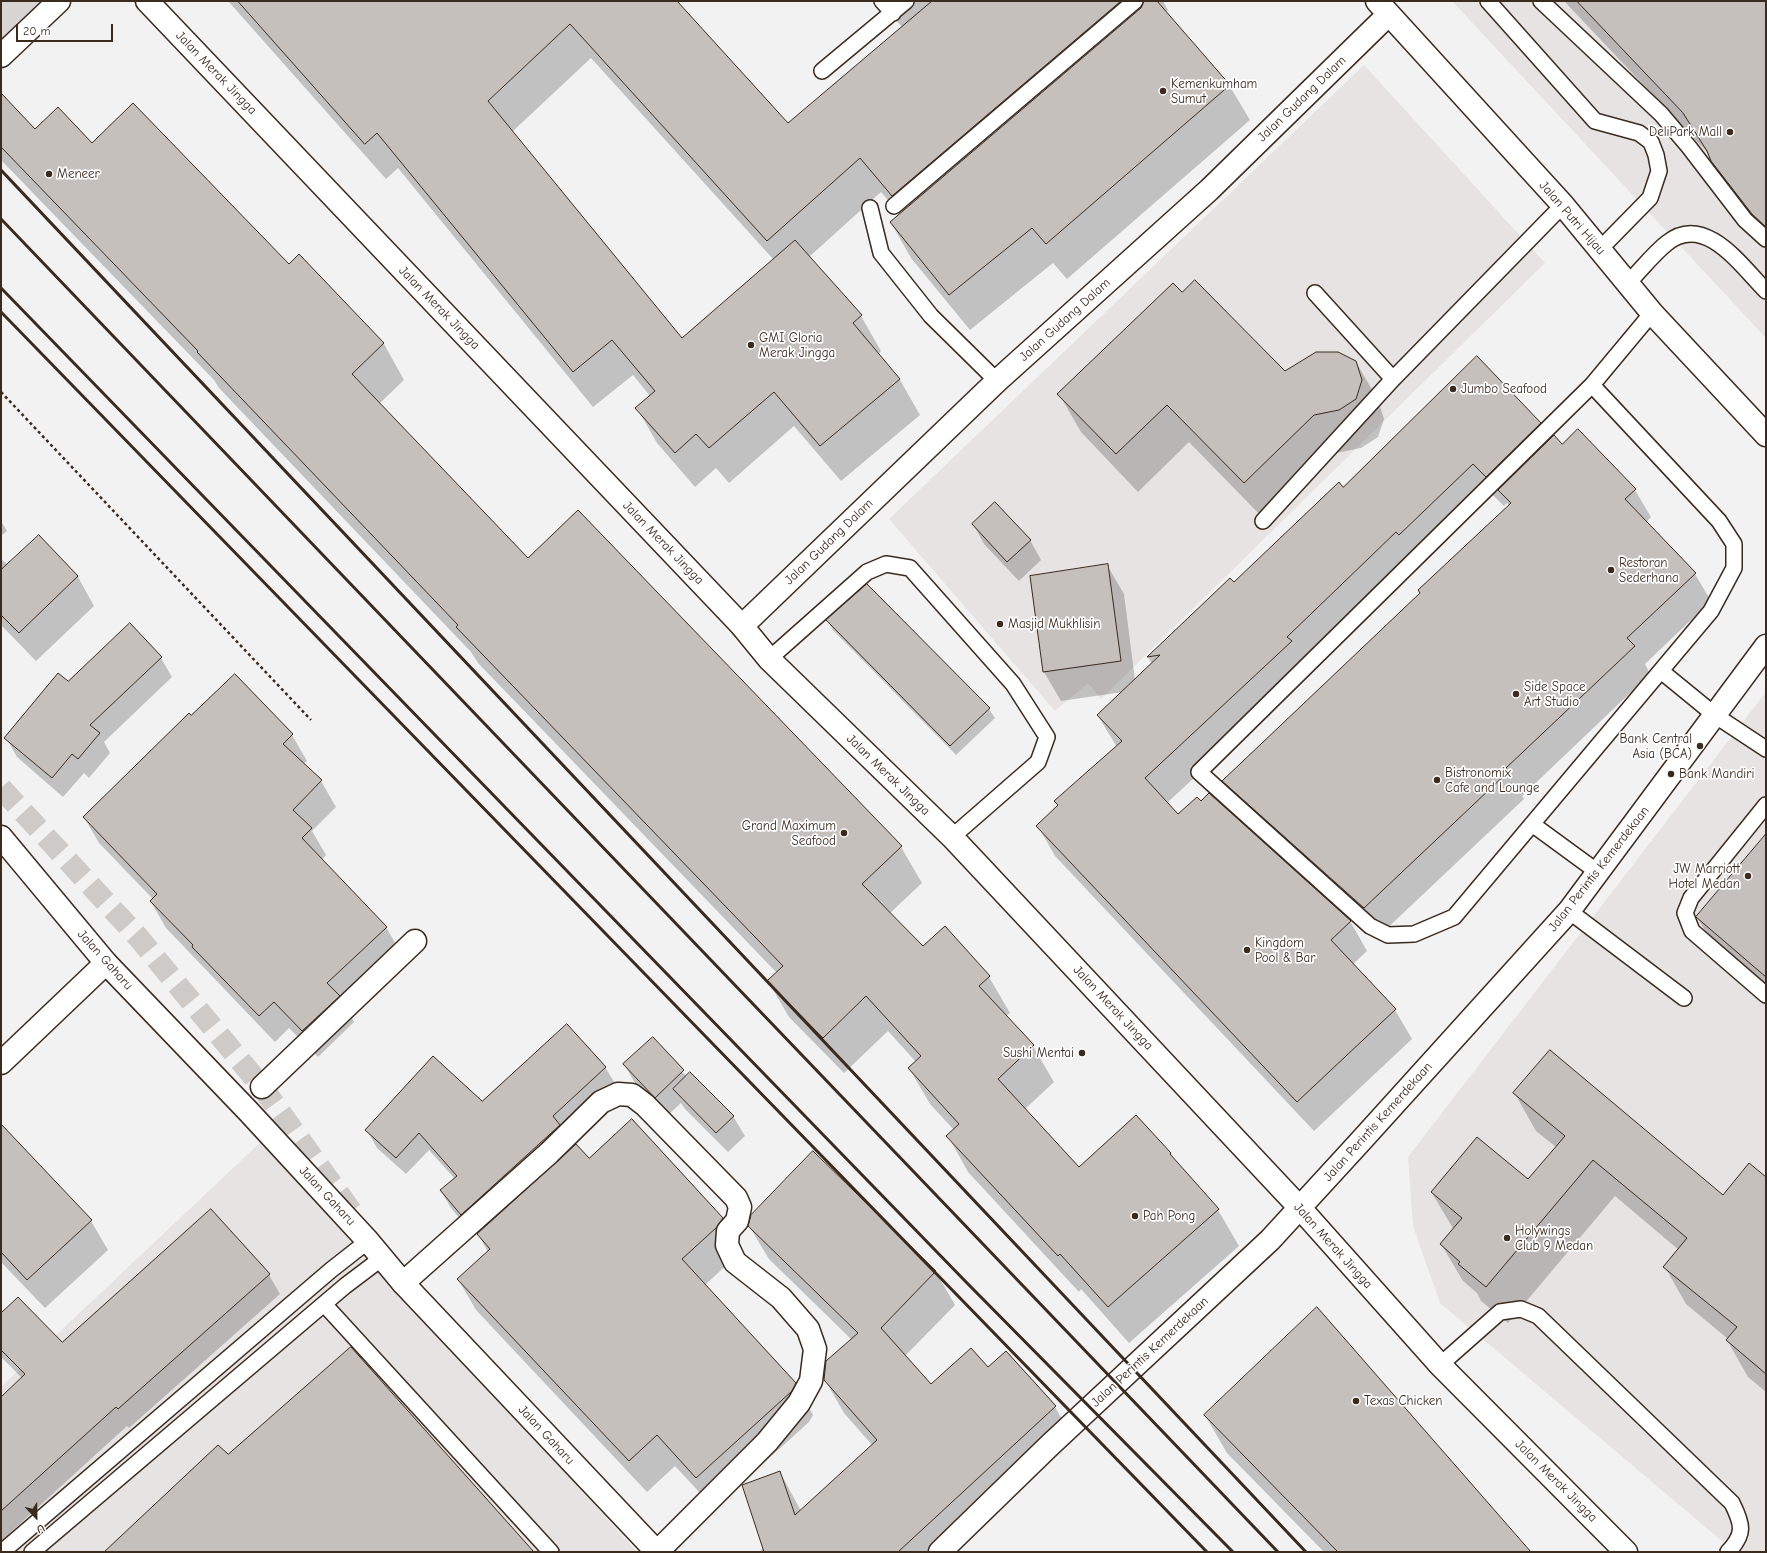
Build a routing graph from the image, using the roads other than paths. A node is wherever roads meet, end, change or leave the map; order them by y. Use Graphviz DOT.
graph roads {
  1 [pos="59,1"];
  2 [pos="882,1"];
  3 [pos="906,1"];
  4 [pos="1135,1"];
  5 [pos="1488,1"];
  6 [pos="1541,1"];
  7 [pos="157,6"];
  8 [pos="1383,8"];
  9 [pos="893,13"];
  10 [pos="1,56"];
  11 [pos="822,71"];
  12 [pos="1563,205"];
  13 [pos="894,206"];
  14 [pos="870,208"];
  15 [pos="1766,239"];
  16 [pos="1600,249"];
  17 [pos="1628,283"];
  18 [pos="1766,291"];
  19 [pos="1315,293"];
  20 [pos="1652,313"];
  21 [pos="1392,379"];
  22 [pos="997,381"];
  23 [pos="1592,385"];
  24 [pos="1766,435"];
  25 [pos="1263,521"];
  26 [pos="742,626"];
  27 [pos="1766,646"];
  28 [pos="769,659"];
  29 [pos="1661,671"];
  30 [pos="1716,716"];
  31 [pos="1766,749"];
  32 [pos="1766,805"];
  33 [pos="1532,824"];
  34 [pos="1,837"];
  35 [pos="952,837"];
  36 [pos="1598,873"];
  37 [pos="1569,911"];
  38 [pos="415,941"];
  39 [pos="106,963"];
  40 [pos="1766,995"];
  41 [pos="1684,998"];
  42 [pos="4,1056"];
  43 [pos="262,1087"];
  44 [pos="1300,1208"];
  45 [pos="368,1241"];
  46 [pos="382,1258"];
  47 [pos="403,1283"];
  48 [pos="324,1304"];
  49 [pos="269,1324"];
  50 [pos="282,1340"];
  51 [pos="1440,1365"];
  52 [pos="2,1552"];
  53 [pos="32,1552"];
  54 [pos="551,1552"];
  55 [pos="657,1552"];
  56 [pos="940,1552"];
  57 [pos="1626,1552"];
  58 [pos="1728,1552"];
  1 -- 10 [label="main road"];
  2 -- 9 [label="lane"];
  3 -- 9 [label="lane"];
  4 -- 13 [label="lane"];
  5 -- 16 [label="lane"];
  6 -- 15 [label="lane"];
  7 -- 26 [label="main road, Jalan Merak Jingga"];
  8 -- 12 [label="main road, Jalan Putri Hijau"];
  8 -- 22 [label="main road, Jalan Gudang Dalam"];
  9 -- 11 [label="lane"];
  12 -- 16 [label="main road, Jalan Putri Hijau"];
  12 -- 21 [label="lane"];
  14 -- 22 [label="lane"];
  16 -- 17 [label="main road, Jalan Putri Hijau"];
  17 -- 18 [label="lane"];
  17 -- 20 [label="main road, Jalan Putri Hijau"];
  19 -- 21 [label="lane"];
  20 -- 23 [label="lane"];
  20 -- 24 [label="main road, Jalan Putri Hijau"];
  21 -- 25 [label="lane"];
  22 -- 26 [label="main road, Jalan Gudang Dalam"];
  23 -- 29 [label="lane"];
  23 -- 33 [label="lane"];
  26 -- 28 [label="main road, Jalan Merak Jingga"];
  27 -- 30 [label="main road, Jalan Perintis Kemerdekaan"];
  28 -- 35 [label="main road, Jalan Merak Jingga"];
  28 -- 35 [label="lane"];
  29 -- 30 [label="lane"];
  29 -- 33 [label="lane"];
  30 -- 31 [label="lane"];
  30 -- 36 [label="main road, Jalan Perintis Kemerdekaan"];
  32 -- 40 [label="lane"];
  33 -- 36 [label="lane"];
  34 -- 39 [label="main road, Jalan Gaharu"];
  35 -- 44 [label="main road, Jalan Merak Jingga"];
  36 -- 37 [label="main road, Jalan Perintis Kemerdekaan"];
  37 -- 41 [label="lane"];
  37 -- 44 [label="main road, Jalan Perintis Kemerdekaan"];
  38 -- 43 [label="main road"];
  39 -- 42 [label="main road"];
  39 -- 45 [label="main road, Jalan Gaharu"];
  44 -- 51 [label="main road, Jalan Merak Jingga"];
  44 -- 56 [label="main road, Jalan Perintis Kemerdekaan"];
  45 -- 46 [label="main road, Jalan Gaharu"];
  45 -- 49 [label="lane"];
  46 -- 47 [label="main road, Jalan Gaharu"];
  46 -- 48 [label="lane"];
  47 -- 55 [label="main road, Jalan Gaharu"];
  47 -- 55 [label="main road"];
  48 -- 50 [label="lane"];
  48 -- 54 [label="lane"];
  49 -- 50 [label="lane"];
  49 -- 52 [label="lane"];
  50 -- 53 [label="lane"];
  51 -- 57 [label="main road, Jalan Merak Jingga"];
  51 -- 58 [label="lane"];
}
